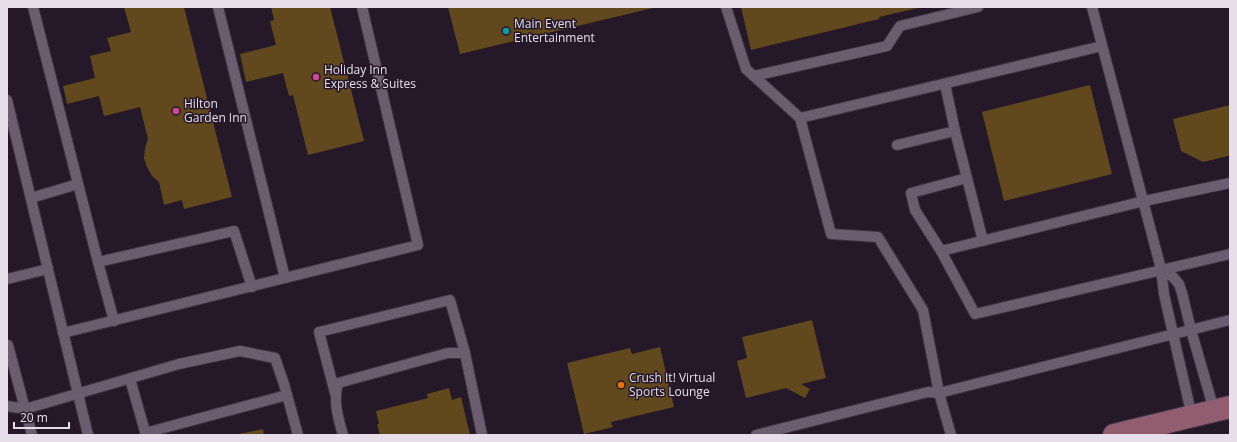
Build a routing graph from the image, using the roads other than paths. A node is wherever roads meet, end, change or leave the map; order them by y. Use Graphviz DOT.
graph roads {
  1 [pos="32,7"];
  2 [pos="218,7"];
  3 [pos="362,7"];
  4 [pos="726,7"];
  5 [pos="978,7"];
  6 [pos="1092,7"];
  7 [pos="1102,46"];
  8 [pos="754,76"];
  9 [pos="944,84"];
  10 [pos="8,105"];
  11 [pos="800,118"];
  12 [pos="955,131"];
  13 [pos="897,145"];
  14 [pos="967,178"];
  15 [pos="1230,183"];
  16 [pos="78,184"];
  17 [pos="31,198"];
  18 [pos="1144,202"];
  19 [pos="983,241"];
  20 [pos="941,251"];
  21 [pos="1230,254"];
  22 [pos="98,262"];
  23 [pos="1162,269"];
  24 [pos="48,270"];
  25 [pos="285,278"];
  26 [pos="7,279"];
  27 [pos="252,287"];
  28 [pos="1230,320"];
  29 [pos="114,321"];
  30 [pos="1191,330"];
  31 [pos="64,333"];
  32 [pos="1174,334"];
  33 [pos="7,346"];
  34 [pos="465,353"];
  35 [pos="130,379"];
  36 [pos="939,393"];
  37 [pos="78,394"];
  38 [pos="335,394"];
  39 [pos="287,395"];
  40 [pos="7,406"];
  41 [pos="1222,408"];
  42 [pos="25,409"];
  43 [pos="1192,416"];
  44 [pos="145,434"];
  45 [pos="32,435"];
  46 [pos="88,435"];
  47 [pos="298,435"];
  48 [pos="343,435"];
  49 [pos="482,435"];
  50 [pos="756,435"];
  51 [pos="950,435"];
  52 [pos="1114,435"];
  1 -- 16 [label="lane"];
  2 -- 25 [label="lane"];
  3 -- 25 [label="lane"];
  4 -- 8 [label="lane"];
  5 -- 8 [label="lane"];
  6 -- 7 [label="lane"];
  7 -- 9 [label="lane"];
  7 -- 18 [label="lane"];
  8 -- 11 [label="lane"];
  9 -- 11 [label="lane"];
  9 -- 12 [label="lane"];
  10 -- 17 [label="lane"];
  11 -- 36 [label="lane"];
  12 -- 13 [label="lane"];
  12 -- 14 [label="lane"];
  14 -- 19 [label="lane"];
  14 -- 20 [label="lane"];
  15 -- 18 [label="lane"];
  16 -- 17 [label="lane"];
  16 -- 22 [label="lane"];
  17 -- 24 [label="lane"];
  18 -- 19 [label="lane"];
  18 -- 23 [label="lane"];
  19 -- 20 [label="lane"];
  20 -- 23 [label="lane"];
  21 -- 23 [label="lane"];
  22 -- 27 [label="lane"];
  22 -- 29 [label="lane"];
  23 -- 30 [label="lane"];
  23 -- 32 [label="lane"];
  24 -- 26 [label="lane"];
  24 -- 31 [label="lane"];
  25 -- 27 [label="lane"];
  27 -- 29 [label="lane"];
  28 -- 30 [label="lane"];
  29 -- 31 [label="lane"];
  30 -- 32 [label="lane"];
  30 -- 41 [label="lane"];
  31 -- 37 [label="lane"];
  32 -- 36 [label="lane"];
  32 -- 43 [label="lane"];
  33 -- 42 [label="lane"];
  34 -- 38 [label="lane"];
  34 -- 38 [label="lane"];
  34 -- 49 [label="lane"];
  35 -- 37 [label="lane"];
  35 -- 39 [label="lane"];
  35 -- 44 [label="lane"];
  36 -- 50 [label="lane"];
  36 -- 51 [label="lane"];
  37 -- 42 [label="lane"];
  37 -- 46 [label="lane"];
  38 -- 48 [label="lane"];
  39 -- 44 [label="lane"];
  39 -- 47 [label="lane"];
  40 -- 42 [label="lane"];
  41 -- 43 [label="main road"];
  42 -- 45 [label="lane"];
  43 -- 52 [label="main road"];
}
